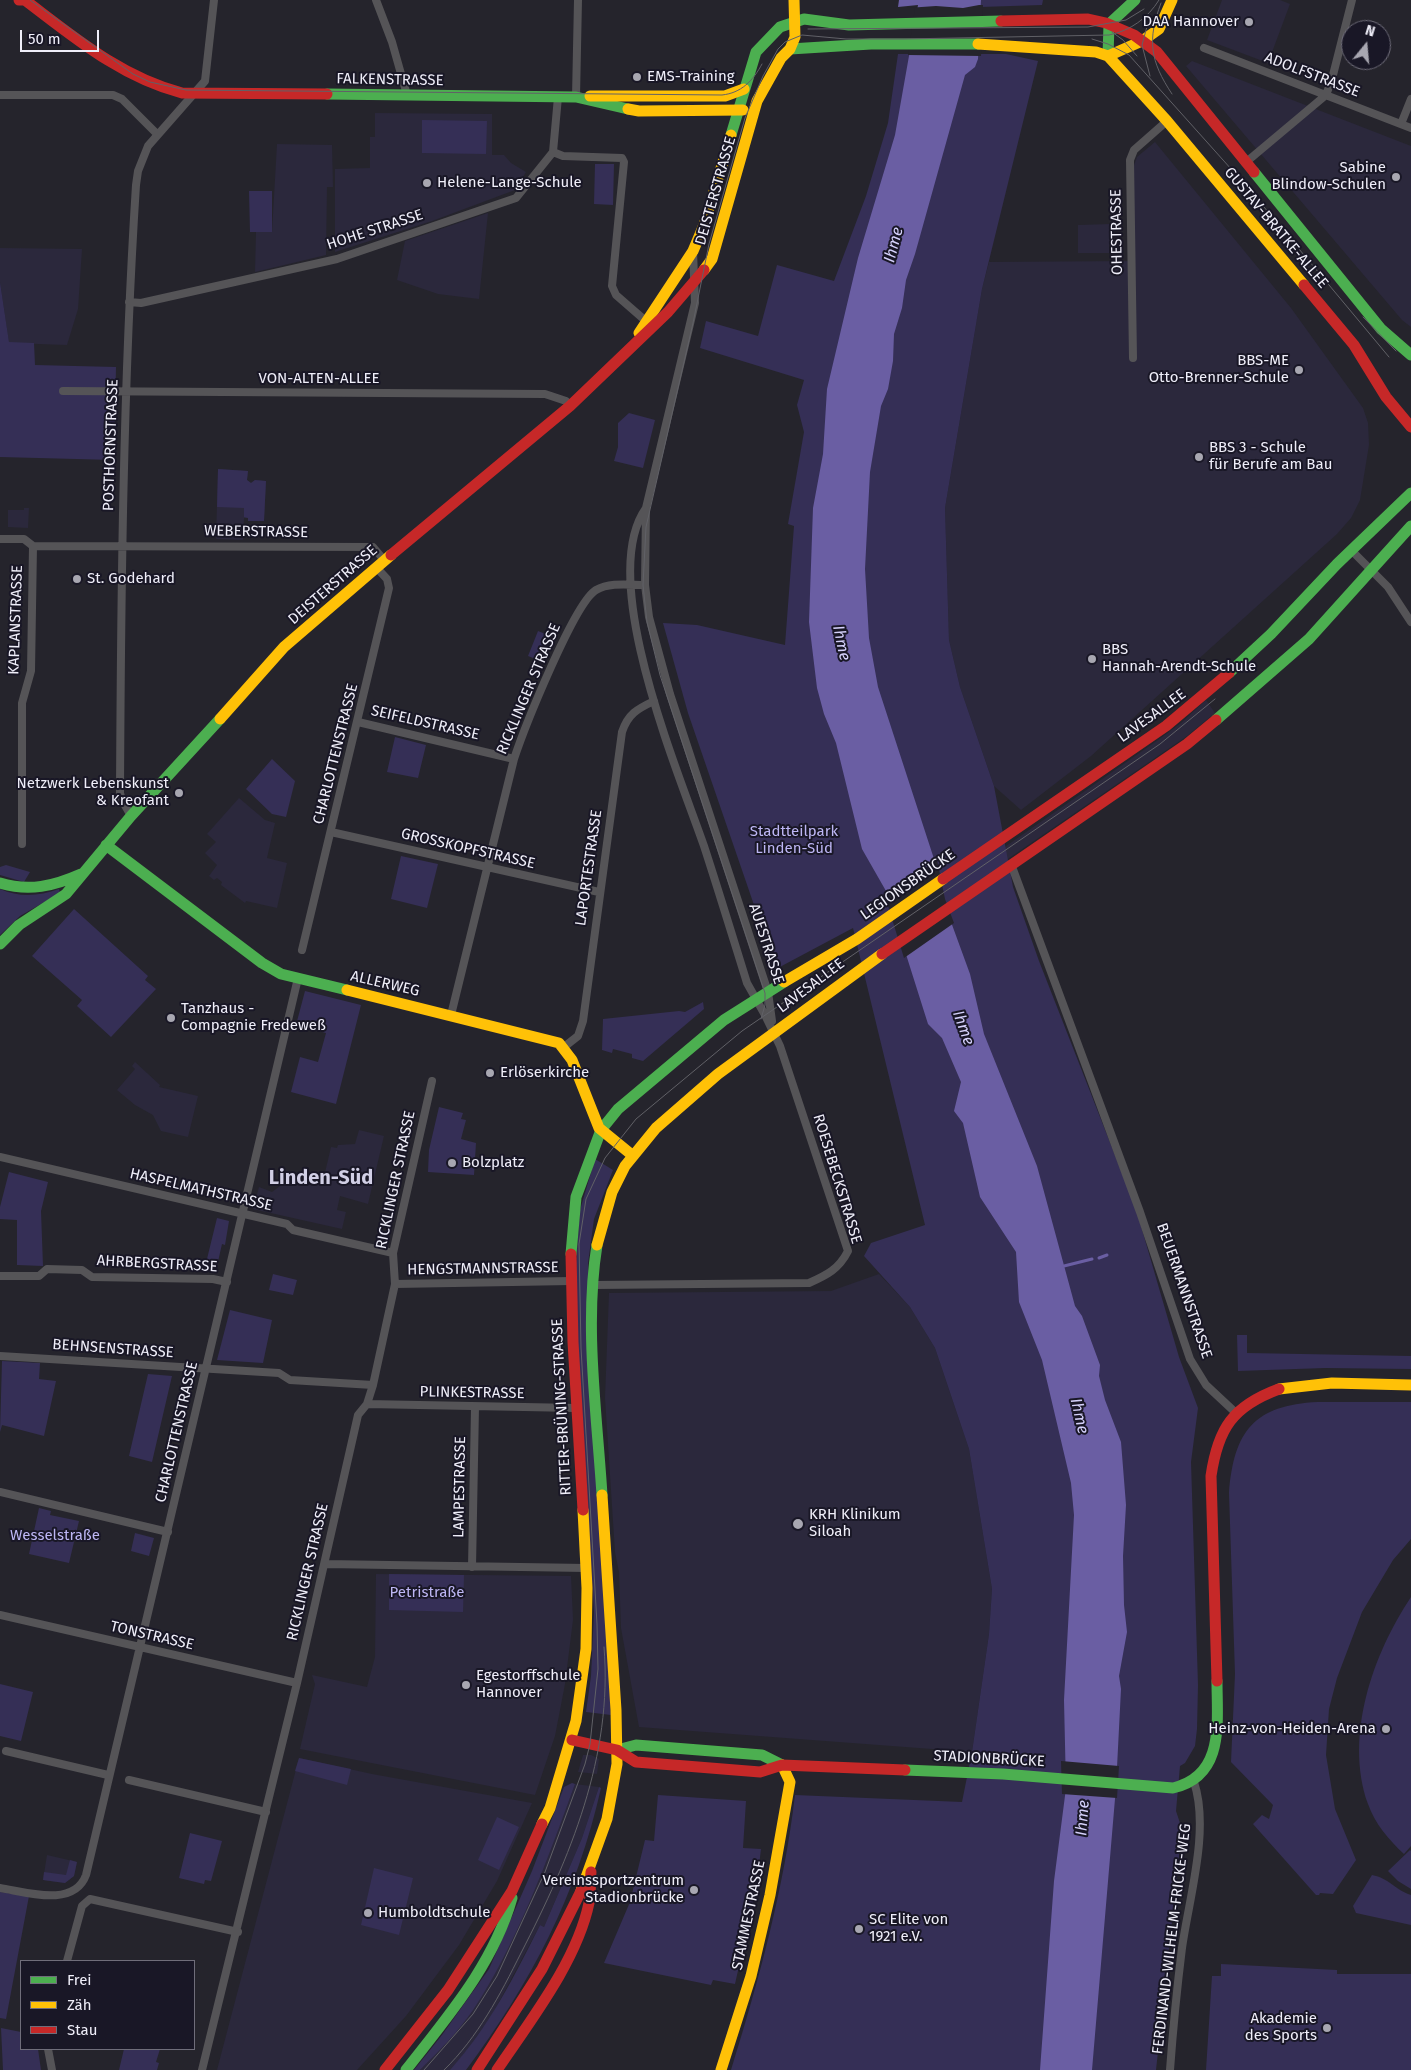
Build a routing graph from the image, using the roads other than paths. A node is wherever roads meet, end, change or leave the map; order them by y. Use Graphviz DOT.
graph roads {
  1 [pos="19,0"];
  2 [pos="24,0"];
  3 [pos="214,0"];
  4 [pos="376,0"];
  5 [pos="578,0"];
  6 [pos="794,0"];
  7 [pos="1135,0"];
  8 [pos="1172,0"];
  9 [pos="1352,0"];
  10 [pos="794,20"];
  11 [pos="1109,24"];
  12 [pos="1142,41"];
  13 [pos="1204,48"];
  14 [pos="790,49"];
  15 [pos="1108,56"];
  16 [pos="743,92"];
  17 [pos="196,94"];
  18 [pos="0,95"];
  19 [pos="407,95"];
  20 [pos="1326,95"];
  21 [pos="558,97"];
  22 [pos="580,97"];
  23 [pos="1411,99"];
  24 [pos="757,101"];
  25 [pos="738,112"];
  26 [pos="1167,121"];
  27 [pos="1401,124"];
  28 [pos="1411,128"];
  29 [pos="157,134"];
  30 [pos="552,152"];
  31 [pos="1245,163"];
  32 [pos="693,251"];
  33 [pos="695,283"];
  34 [pos="130,302"];
  35 [pos="647,322"];
  36 [pos="630,348"];
  37 [pos="1411,355"];
  38 [pos="1133,358"];
  39 [pos="63,391"];
  40 [pos="127,392"];
  41 [pos="570,406"];
  42 [pos="1411,427"];
  43 [pos="1411,493"];
  44 [pos="646,508"];
  45 [pos="1411,526"];
  46 [pos="0,539"];
  47 [pos="121,544"];
  48 [pos="33,546"];
  49 [pos="1352,551"];
  50 [pos="380,564"];
  51 [pos="1371,570"];
  52 [pos="630,584"];
  53 [pos="645,585"];
  54 [pos="1411,622"];
  55 [pos="654,701"];
  56 [pos="358,722"];
  57 [pos="514,758"];
  58 [pos="131,816"];
  59 [pos="331,832"];
  60 [pos="22,844"];
  61 [pos="106,845"];
  62 [pos="976,856"];
  63 [pos="1011,864"];
  64 [pos="487,868"];
  65 [pos="82,874"];
  66 [pos="0,883"];
  67 [pos="600,892"];
  68 [pos="857,939"];
  69 [pos="0,944"];
  70 [pos="302,950"];
  71 [pos="298,978"];
  72 [pos="768,992"];
  73 [pos="756,999"];
  74 [pos="451,1015"];
  75 [pos="774,1032"];
  76 [pos="564,1047"];
  77 [pos="432,1081"];
  78 [pos="601,1130"];
  79 [pos="632,1155"];
  80 [pos="0,1157"];
  81 [pos="242,1215"];
  82 [pos="393,1253"];
  83 [pos="0,1276"];
  84 [pos="571,1281"];
  85 [pos="227,1282"];
  86 [pos="395,1284"];
  87 [pos="594,1285"];
  88 [pos="0,1356"];
  89 [pos="205,1369"];
  90 [pos="373,1385"];
  91 [pos="1411,1385"];
  92 [pos="368,1404"];
  93 [pos="475,1407"];
  94 [pos="576,1408"];
  95 [pos="1236,1413"];
  96 [pos="0,1492"];
  97 [pos="168,1532"];
  98 [pos="324,1564"];
  99 [pos="472,1567"];
  100 [pos="586,1568"];
  101 [pos="0,1615"];
  102 [pos="139,1647"];
  103 [pos="297,1683"];
  104 [pos="572,1740"];
  105 [pos="617,1750"];
  106 [pos="6,1752"];
  107 [pos="782,1765"];
  108 [pos="108,1775"];
  109 [pos="129,1780"];
  110 [pos="1194,1782"];
  111 [pos="266,1812"];
  112 [pos="592,1863"];
  113 [pos="0,1888"];
  114 [pos="512,1891"];
  115 [pos="238,1932"];
  116 [pos="67,1960"];
  117 [pos="48,2050"];
  118 [pos="52,2070"];
  119 [pos="202,2070"];
  120 [pos="385,2070"];
  121 [pos="406,2070"];
  122 [pos="476,2070"];
  123 [pos="497,2070"];
  124 [pos="721,2070"];
  125 [pos="1170,2070"];
  1 -- 2 [label="street"];
  2 -- 17 [label="street, FALKENSTRASSE"];
  3 -- 17 [label="street, POSTHORNSTRASSE"];
  4 -- 19 [label="street"];
  5 -- 22 [label="street"];
  6 -- 10 [label="street"];
  7 -- 11 [label="street"];
  8 -- 12 [label="street"];
  9 -- 20 [label="street"];
  10 -- 11 [label="street, GUSTAV-BRATKE-ALLEE"];
  10 -- 14 [label="street"];
  10 -- 16 [label="street, DEISTERSTRASSE"];
  11 -- 12 [label="street, GUSTAV-BRATKE-ALLEE"];
  11 -- 15 [label="street"];
  12 -- 15 [label="street"];
  12 -- 31 [label="street, GUSTAV-BRATKE-ALLEE"];
  13 -- 20 [label="street, ADOLFSTRASSE"];
  14 -- 15 [label="street"];
  14 -- 24 [label="street, DEISTERSTRASSE"];
  15 -- 26 [label="street, GUSTAV-BRATKE-ALLEE"];
  16 -- 22 [label="street, FALKENSTRASSE"];
  16 -- 25 [label="street, DEISTERSTRASSE"];
  17 -- 19 [label="street, FALKENSTRASSE"];
  17 -- 29 [label="street, POSTHORNSTRASSE"];
  18 -- 29 [label="street"];
  19 -- 21 [label="street, FALKENSTRASSE"];
  20 -- 27 [label="street, ADOLFSTRASSE"];
  20 -- 31 [label="street"];
  21 -- 22 [label="street, FALKENSTRASSE"];
  21 -- 30 [label="street"];
  22 -- 25 [label="street, FALKENSTRASSE"];
  23 -- 27 [label="street"];
  24 -- 25 [label="street"];
  24 -- 33 [label="street, DEISTERSTRASSE"];
  25 -- 32 [label="street, DEISTERSTRASSE"];
  26 -- 38 [label="street, OHESTRASSE"];
  26 -- 42 [label="street, GUSTAV-BRATKE-ALLEE"];
  27 -- 28 [label="street, ADOLFSTRASSE"];
  29 -- 34 [label="street, POSTHORNSTRASSE"];
  30 -- 34 [label="street, HOHE STRASSE"];
  30 -- 35 [label="street"];
  31 -- 37 [label="street, GUSTAV-BRATKE-ALLEE"];
  32 -- 33 [label="street"];
  32 -- 35 [label="street, DEISTERSTRASSE"];
  33 -- 36 [label="street, DEISTERSTRASSE"];
  33 -- 44 [label="street"];
  34 -- 40 [label="street, POSTHORNSTRASSE"];
  35 -- 36 [label="street, DEISTERSTRASSE"];
  36 -- 41 [label="street, DEISTERSTRASSE"];
  39 -- 40 [label="street, VON-ALTEN-ALLEE"];
  40 -- 41 [label="street, VON-ALTEN-ALLEE"];
  40 -- 47 [label="street, POSTHORNSTRASSE"];
  41 -- 50 [label="street, DEISTERSTRASSE"];
  43 -- 49 [label="street, LAVESALLEE"];
  44 -- 52 [label="street"];
  44 -- 53 [label="street"];
  45 -- 51 [label="street"];
  46 -- 48 [label="street, WEBERSTRASSE"];
  47 -- 48 [label="street, WEBERSTRASSE"];
  47 -- 50 [label="street, WEBERSTRASSE"];
  47 -- 58 [label="street, POSTHORNSTRASSE"];
  48 -- 60 [label="street, KAPLANSTRASSE"];
  49 -- 51 [label="street"];
  49 -- 62 [label="street, LAVESALLEE"];
  50 -- 56 [label="street, CHARLOTTENSTRASSE"];
  50 -- 58 [label="street, DEISTERSTRASSE"];
  51 -- 54 [label="street"];
  51 -- 63 [label="street"];
  52 -- 53 [label="street, RICKLINGER STRASSE"];
  52 -- 55 [label="street, AUESTRASSE"];
  52 -- 57 [label="street, RICKLINGER STRASSE"];
  53 -- 72 [label="street, AUESTRASSE"];
  55 -- 67 [label="street, LAPORTESTRASSE"];
  55 -- 73 [label="street, AUESTRASSE"];
  56 -- 57 [label="street, SEIFELDSTRASSE"];
  56 -- 59 [label="street, CHARLOTTENSTRASSE"];
  57 -- 64 [label="street, RICKLINGER STRASSE"];
  58 -- 61 [label="street, DEISTERSTRASSE"];
  59 -- 64 [label="street, GROSSKOPFSTRASSE"];
  59 -- 70 [label="street, CHARLOTTENSTRASSE"];
  61 -- 65 [label="street, DEISTERSTRASSE"];
  61 -- 71 [label="street, ALLERWEG"];
  62 -- 68 [label="street, LEGIONSBRÜCKE"];
  63 -- 75 [label="street, LAVESALLEE"];
  63 -- 95 [label="street, BEUERMANNSTRASSE"];
  64 -- 67 [label="street, GROSSKOPFSTRASSE"];
  64 -- 74 [label="street, RICKLINGER STRASSE"];
  65 -- 66 [label="street"];
  65 -- 69 [label="street, DEISTERSTRASSE"];
  67 -- 76 [label="street, LAPORTESTRASSE"];
  68 -- 72 [label="street, LAVESALLEE"];
  71 -- 74 [label="street, ALLERWEG"];
  71 -- 81 [label="street, CHARLOTTENSTRASSE"];
  72 -- 73 [label="street, RITTER-BRÜNING-STRASSE"];
  72 -- 75 [label="street, AUESTRASSE"];
  73 -- 75 [label="street, AUESTRASSE"];
  73 -- 78 [label="street, RITTER-BRÜNING-STRASSE"];
  74 -- 76 [label="street, ALLERWEG"];
  75 -- 79 [label="street"];
  75 -- 87 [label="street, ROESEBECKSTRASSE"];
  76 -- 78 [label="street"];
  77 -- 82 [label="street, RICKLINGER STRASSE"];
  78 -- 79 [label="street"];
  78 -- 84 [label="street, RITTER-BRÜNING-STRASSE"];
  79 -- 87 [label="street"];
  80 -- 81 [label="street, HASPELMATHSTRASSE"];
  81 -- 82 [label="street, HASPELMATHSTRASSE"];
  81 -- 85 [label="street, CHARLOTTENSTRASSE"];
  82 -- 86 [label="street, RICKLINGER STRASSE"];
  83 -- 85 [label="street, AHRBERGSTRASSE"];
  84 -- 86 [label="street, HENGSTMANNSTRASSE"];
  84 -- 94 [label="street, RITTER-BRÜNING-STRASSE"];
  85 -- 89 [label="street, CHARLOTTENSTRASSE"];
  86 -- 90 [label="street, RICKLINGER STRASSE"];
  87 -- 105 [label="street"];
  88 -- 89 [label="street, BEHNSENSTRASSE"];
  89 -- 90 [label="street, BEHNSENSTRASSE"];
  89 -- 97 [label="street, CHARLOTTENSTRASSE"];
  90 -- 92 [label="street, RICKLINGER STRASSE"];
  91 -- 95 [label="street"];
  92 -- 93 [label="street, PLINKESTRASSE"];
  92 -- 98 [label="street, RICKLINGER STRASSE"];
  93 -- 94 [label="street, PLINKESTRASSE"];
  93 -- 99 [label="street, LAMPESTRASSE"];
  94 -- 100 [label="street, RITTER-BRÜNING-STRASSE"];
  95 -- 110 [label="street"];
  96 -- 97 [label="street"];
  97 -- 102 [label="street, CHARLOTTENSTRASSE"];
  98 -- 99 [label="street"];
  98 -- 103 [label="street, RICKLINGER STRASSE"];
  99 -- 100 [label="street"];
  100 -- 104 [label="street, RITTER-BRÜNING-STRASSE"];
  101 -- 102 [label="street, TONSTRASSE"];
  102 -- 103 [label="street, TONSTRASSE"];
  102 -- 108 [label="street, CHARLOTTENSTRASSE"];
  103 -- 111 [label="street, RICKLINGER STRASSE"];
  104 -- 105 [label="street, STADIONBRÜCKE"];
  104 -- 114 [label="street, RITTER-BRÜNING-STRASSE"];
  105 -- 107 [label="street, STADIONBRÜCKE"];
  105 -- 107 [label="street, STADIONBRÜCKE"];
  105 -- 112 [label="street"];
  106 -- 108 [label="street"];
  107 -- 110 [label="street, STADIONBRÜCKE"];
  107 -- 124 [label="street, STAMMESTRASSE"];
  108 -- 113 [label="street, CHARLOTTENSTRASSE"];
  109 -- 111 [label="street"];
  110 -- 125 [label="street, FERDINAND-WILHELM-FRICKE-WEG"];
  111 -- 115 [label="street, RICKLINGER STRASSE"];
  112 -- 122 [label="street"];
  112 -- 123 [label="street"];
  114 -- 120 [label="street, RITTER-BRÜNING-STRASSE"];
  114 -- 121 [label="street, RITTER-BRÜNING-STRASSE"];
  115 -- 116 [label="street"];
  115 -- 119 [label="street, RICKLINGER STRASSE"];
  117 -- 118 [label="street"];
}
